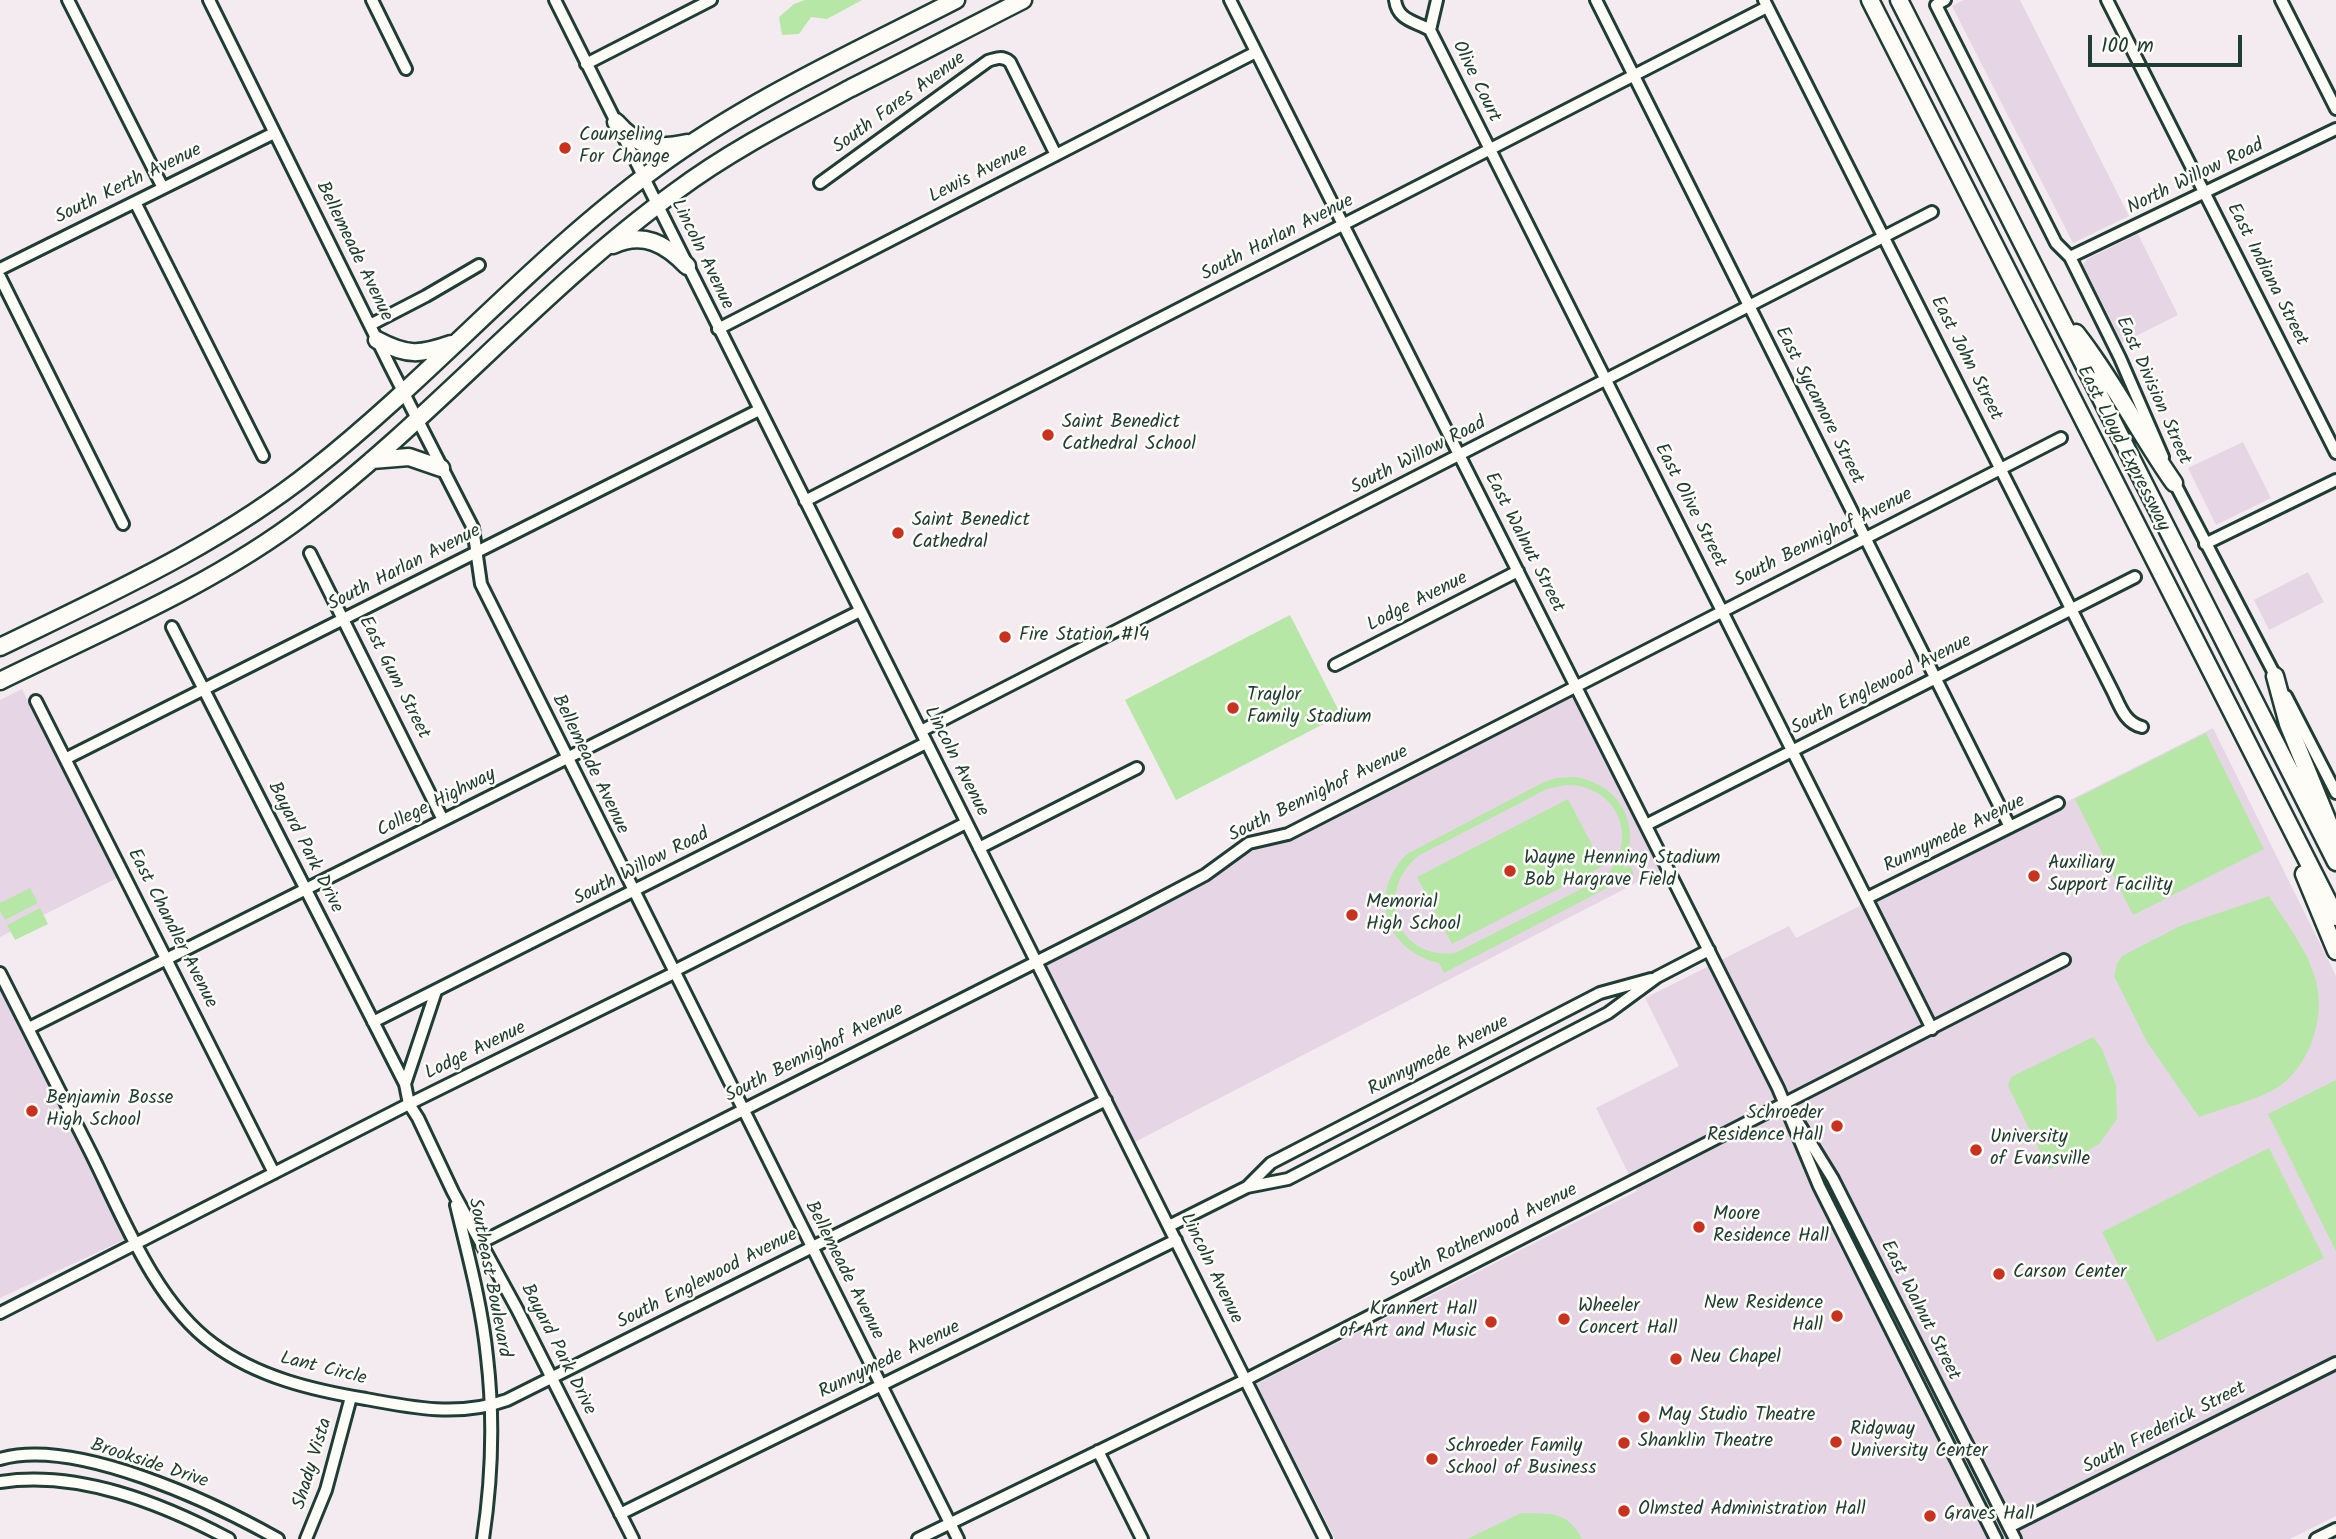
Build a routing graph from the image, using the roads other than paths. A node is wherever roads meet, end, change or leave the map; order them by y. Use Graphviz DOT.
graph roads {
  1 [pos="68,0"];
  2 [pos="209,0"];
  3 [pos="372,0"];
  4 [pos="555,0"];
  5 [pos="711,0"];
  6 [pos="956,0"];
  7 [pos="1023,0"];
  8 [pos="1230,0"];
  9 [pos="1395,0"];
  10 [pos="1437,0"];
  11 [pos="1596,0"];
  12 [pos="1870,0"];
  13 [pos="1899,0"];
  14 [pos="2107,0"];
  15 [pos="2281,0"];
  16 [pos="1940,2"];
  17 [pos="1766,4"];
  18 [pos="1430,30"];
  19 [pos="1256,52"];
  20 [pos="586,64"];
  21 [pos="406,69"];
  22 [pos="1633,76"];
  23 [pos="2336,109"];
  24 [pos="615,122"];
  25 [pos="2336,129"];
  26 [pos="274,133"];
  27 [pos="693,142"];
  28 [pos="1490,150"];
  29 [pos="1056,155"];
  30 [pos="643,177"];
  31 [pos="820,183"];
  32 [pos="163,188"];
  33 [pos="2205,193"];
  34 [pos="135,202"];
  35 [pos="657,205"];
  36 [pos="1932,212"];
  37 [pos="1343,225"];
  38 [pos="1884,238"];
  39 [pos="605,249"];
  40 [pos="2070,257"];
  41 [pos="479,265"];
  42 [pos="687,267"];
  43 [pos="0,269"];
  44 [pos="0,277"];
  45 [pos="2054,306"];
  46 [pos="1749,307"];
  47 [pos="718,329"];
  48 [pos="373,332"];
  49 [pos="457,342"];
  50 [pos="1606,381"];
  51 [pos="402,391"];
  52 [pos="759,410"];
  53 [pos="417,419"];
  54 [pos="2061,438"];
  55 [pos="2336,453"];
  56 [pos="263,456"];
  57 [pos="1460,456"];
  58 [pos="372,460"];
  59 [pos="441,468"];
  60 [pos="2000,468"];
  61 [pos="2336,480"];
  62 [pos="2174,483"];
  63 [pos="805,501"];
  64 [pos="123,524"];
  65 [pos="1866,537"];
  66 [pos="2205,544"];
  67 [pos="477,552"];
  68 [pos="310,553"];
  69 [pos="1518,571"];
  70 [pos="2134,577"];
  71 [pos="2071,609"];
  72 [pos="860,611"];
  73 [pos="1723,611"];
  74 [pos="343,619"];
  75 [pos="172,627"];
  76 [pos="0,648"];
  77 [pos="1335,665"];
  78 [pos="2275,676"];
  79 [pos="1936,677"];
  80 [pos="3,679"];
  81 [pos="1575,685"];
  82 [pos="204,688"];
  83 [pos="36,701"];
  84 [pos="2142,727"];
  85 [pos="920,731"];
  86 [pos="926,743"];
  87 [pos="1793,751"];
  88 [pos="67,758"];
  89 [pos="566,759"];
  90 [pos="1137,768"];
  91 [pos="2272,790"];
  92 [pos="2336,793"];
  93 [pos="2058,803"];
  94 [pos="443,820"];
  95 [pos="966,823"];
  96 [pos="1646,825"];
  97 [pos="2010,827"];
  98 [pos="2336,841"];
  99 [pos="979,848"];
  100 [pos="2336,862"];
  101 [pos="305,889"];
  102 [pos="633,891"];
  103 [pos="1867,898"];
  104 [pos="2336,917"];
  105 [pos="1709,950"];
  106 [pos="2336,951"];
  107 [pos="168,960"];
  108 [pos="2064,960"];
  109 [pos="1036,962"];
  110 [pos="0,973"];
  111 [pos="674,973"];
  112 [pos="1657,977"];
  113 [pos="436,991"];
  114 [pos="373,1022"];
  115 [pos="29,1028"];
  116 [pos="1932,1028"];
  117 [pos="405,1084"];
  118 [pos="1106,1100"];
  119 [pos="1785,1102"];
  120 [pos="409,1104"];
  121 [pos="743,1110"];
  122 [pos="274,1174"];
  123 [pos="1247,1187"];
  124 [pos="453,1192"];
  125 [pos="1169,1226"];
  126 [pos="1176,1240"];
  127 [pos="482,1242"];
  128 [pos="136,1243"];
  129 [pos="811,1247"];
  130 [pos="0,1313"];
  131 [pos="2336,1363"];
  132 [pos="552,1378"];
  133 [pos="1245,1380"];
  134 [pos="881,1386"];
  135 [pos="351,1397"];
  136 [pos="490,1406"];
  137 [pos="1098,1451"];
  138 [pos="0,1459"];
  139 [pos="0,1482"];
  140 [pos="620,1514"];
  141 [pos="950,1524"];
  142 [pos="2009,1527"];
  143 [pos="2336,1529"];
  144 [pos="229,1539"];
  145 [pos="278,1539"];
  146 [pos="306,1539"];
  147 [pos="483,1539"];
  148 [pos="633,1539"];
  149 [pos="918,1539"];
  150 [pos="957,1539"];
  151 [pos="1142,1539"];
  152 [pos="1325,1539"];
  153 [pos="1996,1539"];
  154 [pos="2015,1539"];
  155 [pos="2316,1539"];
  1 -- 32 [label="street"];
  2 -- 26 [label="street, Bellemeade Avenue"];
  3 -- 21 [label="street"];
  4 -- 20 [label="street, Lincoln Avenue"];
  5 -- 20 [label="street"];
  6 -- 27 [label="highway"];
  7 -- 35 [label="highway"];
  8 -- 19 [label="street, East Walnut Street"];
  9 -- 18 [label="street, Olive Court"];
  10 -- 18 [label="street, Olive Court"];
  11 -- 22 [label="street, East Sycamore Street"];
  12 -- 91 [label="highway, East Lloyd Expressway"];
  13 -- 45 [label="highway, East Lloyd Expressway"];
  14 -- 33 [label="street, East Indiana Street"];
  15 -- 23 [label="street"];
  16 -- 40 [label="street, East Division Street"];
  17 -- 22 [label="street, South Harlan Avenue"];
  17 -- 38 [label="street, East John Street"];
  18 -- 28 [label="street, Olive Court"];
  19 -- 29 [label="street, Lewis Avenue"];
  19 -- 37 [label="street, East Walnut Street"];
  20 -- 24 [label="street, Lincoln Avenue"];
  22 -- 28 [label="street, South Harlan Avenue"];
  22 -- 46 [label="street, East Sycamore Street"];
  24 -- 27 [label="highway"];
  24 -- 30 [label="street, Lincoln Avenue"];
  25 -- 33 [label="street, North Willow Road"];
  26 -- 32 [label="street, South Kerth Avenue"];
  26 -- 48 [label="street, Bellemeade Avenue"];
  27 -- 30 [label="highway"];
  28 -- 37 [label="street, South Harlan Avenue"];
  28 -- 50 [label="street, East Olive Street"];
  29 -- 31 [label="street, South Fares Avenue"];
  29 -- 47 [label="street, Lewis Avenue"];
  30 -- 35 [label="street, Lincoln Avenue"];
  30 -- 49 [label="highway"];
  32 -- 34 [label="street, South Kerth Avenue"];
  33 -- 40 [label="street, North Willow Road"];
  33 -- 55 [label="street, East Indiana Street"];
  34 -- 43 [label="street, South Kerth Avenue"];
  34 -- 56 [label="street"];
  35 -- 39 [label="highway"];
  35 -- 42 [label="street, Lincoln Avenue"];
  36 -- 38 [label="street, South Willow Road"];
  37 -- 57 [label="street, East Walnut Street"];
  37 -- 63 [label="street, South Harlan Avenue"];
  38 -- 46 [label="street, South Willow Road"];
  38 -- 60 [label="street, East John Street"];
  39 -- 42 [label="highway"];
  39 -- 53 [label="highway"];
  40 -- 62 [label="street, East Division Street"];
  41 -- 48 [label="street"];
  42 -- 47 [label="street, Lincoln Avenue"];
  44 -- 64 [label="street"];
  45 -- 62 [label="highway"];
  45 -- 100 [label="highway, East Lloyd Expressway"];
  46 -- 50 [label="street, South Willow Road"];
  46 -- 65 [label="street, East Sycamore Street"];
  47 -- 52 [label="street, Lincoln Avenue"];
  48 -- 49 [label="highway"];
  48 -- 51 [label="street, Bellemeade Avenue"];
  49 -- 51 [label="highway"];
  50 -- 57 [label="street, South Willow Road"];
  50 -- 73 [label="street, East Olive Street"];
  51 -- 53 [label="street, Bellemeade Avenue"];
  51 -- 76 [label="highway"];
  52 -- 63 [label="street, Lincoln Avenue"];
  52 -- 67 [label="street, South Harlan Avenue"];
  53 -- 58 [label="highway"];
  53 -- 59 [label="street, Bellemeade Avenue"];
  54 -- 60 [label="street, South Bennighof Avenue"];
  57 -- 69 [label="street, East Walnut Street"];
  57 -- 85 [label="street, South Willow Road"];
  58 -- 59 [label="highway"];
  58 -- 80 [label="highway"];
  59 -- 67 [label="street, Bellemeade Avenue"];
  60 -- 65 [label="street, South Bennighof Avenue"];
  60 -- 71 [label="street, East John Street"];
  61 -- 66 [label="street"];
  62 -- 66 [label="street, East Division Street"];
  63 -- 72 [label="street, Lincoln Avenue"];
  65 -- 73 [label="street, South Bennighof Avenue"];
  65 -- 79 [label="street, East Sycamore Street"];
  66 -- 78 [label="street, East Division Street"];
  67 -- 74 [label="street, South Harlan Avenue"];
  67 -- 89 [label="street, Bellemeade Avenue"];
  68 -- 74 [label="street, East Gum Street"];
  69 -- 77 [label="street, Lodge Avenue"];
  69 -- 81 [label="street, East Walnut Street"];
  70 -- 71 [label="street, South Englewood Avenue"];
  71 -- 79 [label="street, South Englewood Avenue"];
  71 -- 84 [label="street, East John Street"];
  72 -- 85 [label="street, Lincoln Avenue"];
  72 -- 89 [label="street, College Highway"];
  73 -- 81 [label="street, South Bennighof Avenue"];
  73 -- 87 [label="street, East Olive Street"];
  74 -- 82 [label="street, South Harlan Avenue"];
  74 -- 94 [label="street, East Gum Street"];
  75 -- 82 [label="street, Bayard Park Drive"];
  76 -- 80 [label="highway"];
  78 -- 92 [label="street, East Division Street"];
  78 -- 98 [label="highway"];
  79 -- 87 [label="street, South Englewood Avenue"];
  79 -- 97 [label="street, East Sycamore Street"];
  81 -- 96 [label="street, East Walnut Street"];
  81 -- 109 [label="street, South Bennighof Avenue"];
  82 -- 88 [label="street, South Harlan Avenue"];
  82 -- 101 [label="street, Bayard Park Drive"];
  83 -- 88 [label="street, East Chandler Avenue"];
  85 -- 86 [label="street, Lincoln Avenue"];
  86 -- 95 [label="street, Lincoln Avenue"];
  86 -- 102 [label="street, South Willow Road"];
  87 -- 96 [label="street, South Englewood Avenue"];
  87 -- 103 [label="street, East Olive Street"];
  88 -- 107 [label="street, East Chandler Avenue"];
  89 -- 94 [label="street, College Highway"];
  89 -- 102 [label="street, Bellemeade Avenue"];
  90 -- 99 [label="street"];
  91 -- 104 [label="highway, East Lloyd Expressway"];
  91 -- 106 [label="highway"];
  93 -- 97 [label="street, Runnymede Avenue"];
  94 -- 101 [label="street, College Highway"];
  95 -- 99 [label="street, Lincoln Avenue"];
  95 -- 111 [label="street, Lodge Avenue"];
  96 -- 105 [label="street, East Walnut Street"];
  97 -- 103 [label="street, Runnymede Avenue"];
  99 -- 109 [label="street, Lincoln Avenue"];
  101 -- 107 [label="street, College Highway"];
  101 -- 114 [label="street, Bayard Park Drive"];
  102 -- 111 [label="street, Bellemeade Avenue"];
  102 -- 113 [label="street, South Willow Road"];
  103 -- 116 [label="street, East Olive Street"];
  105 -- 112 [label="street, Runnymede Avenue"];
  105 -- 119 [label="street, East Walnut Street"];
  107 -- 115 [label="street, College Highway"];
  107 -- 122 [label="street, East Chandler Avenue"];
  108 -- 116 [label="street, South Rotherwood Avenue"];
  109 -- 118 [label="street, Lincoln Avenue"];
  109 -- 121 [label="street, South Bennighof Avenue"];
  110 -- 115 [label="street, Lant Circle"];
  111 -- 120 [label="street, Lodge Avenue"];
  111 -- 121 [label="street, Bellemeade Avenue"];
  112 -- 123 [label="street, Runnymede Avenue"];
  112 -- 123 [label="street, Runnymede Avenue"];
  113 -- 114 [label="street, South Willow Road"];
  113 -- 117 [label="street"];
  114 -- 117 [label="street, Bayard Park Drive"];
  115 -- 128 [label="street, Lant Circle"];
  116 -- 119 [label="street, South Rotherwood Avenue"];
  117 -- 120 [label="street"];
  118 -- 125 [label="street, Lincoln Avenue"];
  118 -- 129 [label="street, South Englewood Avenue"];
  119 -- 133 [label="street, South Rotherwood Avenue"];
  119 -- 142 [label="street, East Walnut Street"];
  119 -- 153 [label="street, East Walnut Street"];
  120 -- 122 [label="street, Lodge Avenue"];
  120 -- 124 [label="street, Bayard Park Drive"];
  121 -- 127 [label="street, South Bennighof Avenue"];
  121 -- 129 [label="street, Bellemeade Avenue"];
  122 -- 128 [label="street, Lodge Avenue"];
  123 -- 125 [label="street, Runnymede Avenue"];
  124 -- 127 [label="street, Bayard Park Drive"];
  124 -- 136 [label="street, Southeast Boulevard"];
  125 -- 126 [label="street, Lincoln Avenue"];
  126 -- 133 [label="street, Lincoln Avenue"];
  126 -- 134 [label="street, Runnymede Avenue"];
  127 -- 132 [label="street, Bayard Park Drive"];
  128 -- 130 [label="street, Lodge Avenue"];
  128 -- 135 [label="street, Lant Circle"];
  129 -- 132 [label="street, South Englewood Avenue"];
  129 -- 134 [label="street, Bellemeade Avenue"];
  131 -- 142 [label="street, South Frederick Street"];
  132 -- 136 [label="street, Lant Circle"];
  132 -- 140 [label="street, Bayard Park Drive"];
  133 -- 137 [label="street, South Rotherwood Avenue"];
  133 -- 152 [label="street, Lincoln Avenue"];
  134 -- 140 [label="street, Runnymede Avenue"];
  134 -- 141 [label="street, Bellemeade Avenue"];
  135 -- 136 [label="street, Lant Circle"];
  135 -- 146 [label="street, Shady Vista"];
  136 -- 147 [label="street, Southeast Boulevard"];
  137 -- 141 [label="street, South Rotherwood Avenue"];
  137 -- 151 [label="street"];
  138 -- 145 [label="street, Brookside Drive"];
  139 -- 144 [label="street, Brookside Drive"];
  140 -- 148 [label="street, Bayard Park Drive"];
  141 -- 149 [label="street, South Rotherwood Avenue"];
  141 -- 150 [label="street, Bellemeade Avenue"];
  142 -- 154 [label="street, East Walnut Street"];
  143 -- 155 [label="street"];
}
